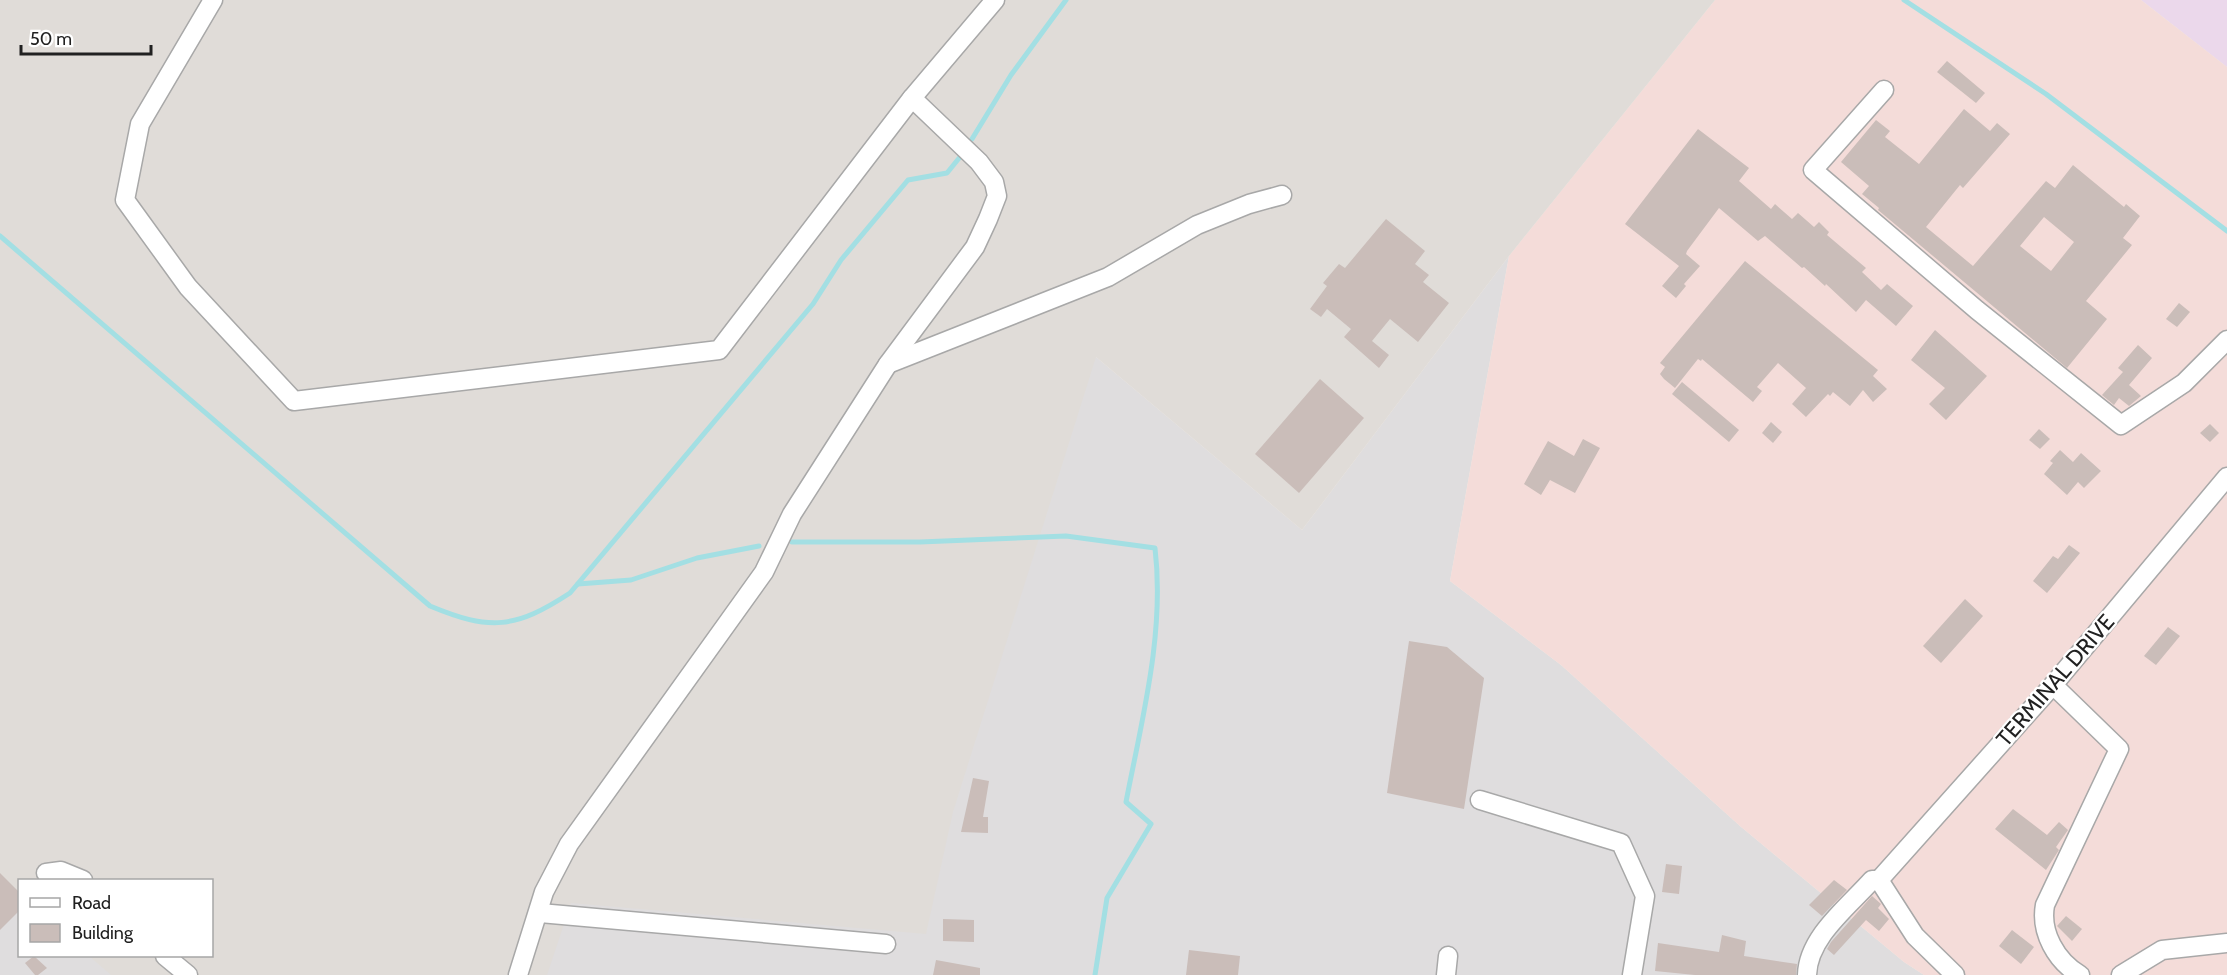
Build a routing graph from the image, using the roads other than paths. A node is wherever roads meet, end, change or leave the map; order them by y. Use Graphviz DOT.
graph roads {
  1 [pos="213,0"];
  2 [pos="995,0"];
  3 [pos="1884,90"];
  4 [pos="912,98"];
  5 [pos="1282,195"];
  6 [pos="2227,340"];
  7 [pos="888,364"];
  8 [pos="2227,477"];
  9 [pos="2053,685"];
  10 [pos="1480,800"];
  11 [pos="52,879"];
  12 [pos="81,879"];
  13 [pos="1879,880"];
  14 [pos="540,913"];
  15 [pos="2227,943"];
  16 [pos="886,944"];
  17 [pos="1448,956"];
  18 [pos="166,957"];
  19 [pos="188,975"];
  20 [pos="518,975"];
  21 [pos="1446,975"];
  22 [pos="1632,975"];
  23 [pos="1807,975"];
  24 [pos="1955,975"];
  25 [pos="2080,975"];
  26 [pos="2121,975"];
  1 -- 4 [label="street"];
  2 -- 4 [label="street"];
  3 -- 6 [label="street"];
  4 -- 7 [label="street"];
  5 -- 7 [label="street"];
  7 -- 14 [label="street"];
  8 -- 9 [label="street, TERMINAL DRIVE"];
  9 -- 13 [label="street, TERMINAL DRIVE"];
  9 -- 25 [label="street"];
  10 -- 22 [label="street"];
  11 -- 12 [label="street"];
  13 -- 23 [label="street, TERMINAL DRIVE"];
  13 -- 24 [label="street"];
  14 -- 16 [label="street"];
  14 -- 20 [label="street"];
  15 -- 26 [label="street"];
  17 -- 21 [label="street"];
  18 -- 19 [label="street"];
}
